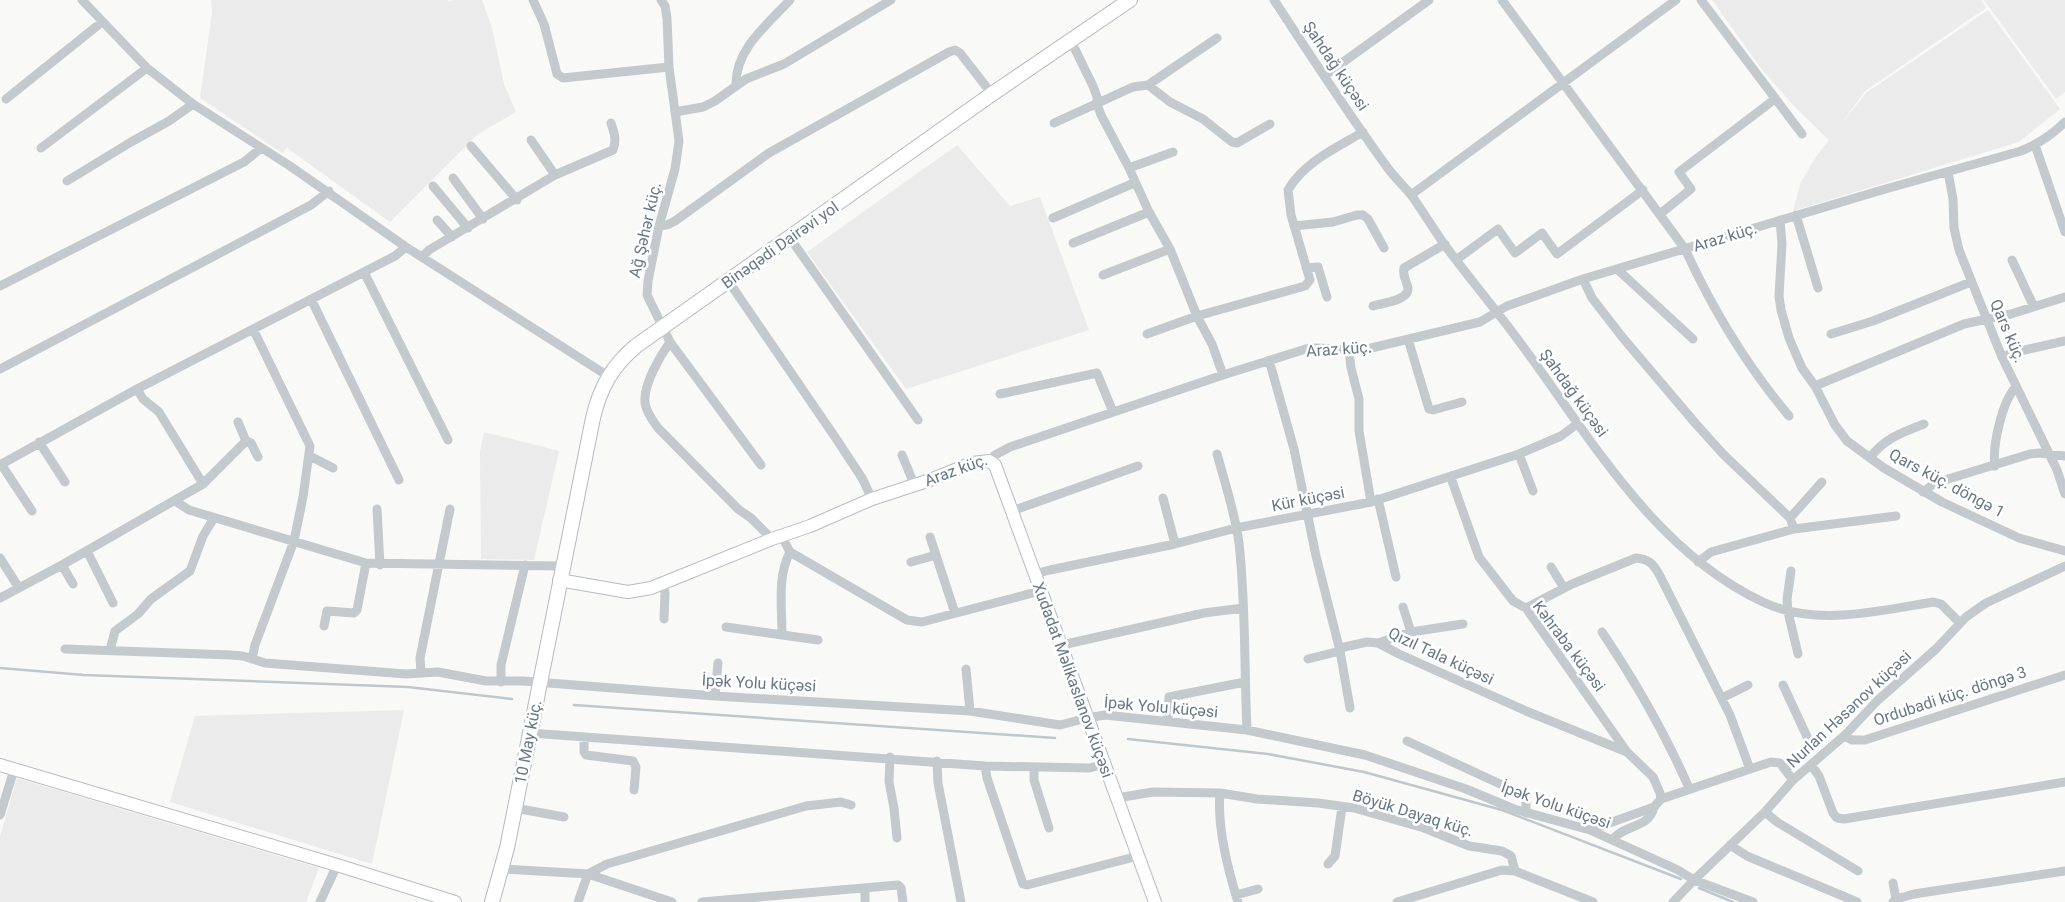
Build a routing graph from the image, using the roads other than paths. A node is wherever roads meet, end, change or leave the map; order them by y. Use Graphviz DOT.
graph roads {
  1 [pos="82,0"];
  2 [pos="533,0"];
  3 [pos="790,0"];
  4 [pos="891,0"];
  5 [pos="1130,0"];
  6 [pos="1274,0"];
  7 [pos="1429,0"];
  8 [pos="1502,0"];
  9 [pos="1676,0"];
  10 [pos="1700,0"];
  11 [pos="665,2"];
  12 [pos="102,22"];
  13 [pos="1217,38"];
  14 [pos="1071,41"];
  15 [pos="669,67"];
  16 [pos="147,68"];
  17 [pos="1324,76"];
  18 [pos="1564,82"];
  19 [pos="736,85"];
  20 [pos="1148,85"];
  21 [pos="992,94"];
  22 [pos="6,99"];
  23 [pos="1775,99"];
  24 [pos="193,104"];
  25 [pos="1096,104"];
  26 [pos="675,112"];
  27 [pos="2065,122"];
  28 [pos="611,123"];
  29 [pos="1054,123"];
  30 [pos="1270,124"];
  31 [pos="1363,132"];
  32 [pos="1802,134"];
  33 [pos="531,140"];
  34 [pos="2035,145"];
  35 [pos="472,146"];
  36 [pos="41,148"];
  37 [pos="261,148"];
  38 [pos="1174,152"];
  39 [pos="1129,168"];
  40 [pos="1948,172"];
  41 [pos="556,176"];
  42 [pos="453,178"];
  43 [pos="67,181"];
  44 [pos="1134,183"];
  45 [pos="433,186"];
  46 [pos="1643,190"];
  47 [pos="329,191"];
  48 [pos="1411,195"];
  49 [pos="517,200"];
  50 [pos="1149,212"];
  51 [pos="1660,214"];
  52 [pos="1796,215"];
  53 [pos="1053,218"];
  54 [pos="483,219"];
  55 [pos="437,220"];
  56 [pos="1780,220"];
  57 [pos="658,226"];
  58 [pos="1294,226"];
  59 [pos="468,228"];
  60 [pos="2065,232"];
  61 [pos="452,237"];
  62 [pos="790,238"];
  63 [pos="1072,244"];
  64 [pos="1445,244"];
  65 [pos="406,247"];
  66 [pos="1384,248"];
  67 [pos="1685,248"];
  68 [pos="1170,249"];
  69 [pos="422,257"];
  70 [pos="1456,260"];
  71 [pos="2012,260"];
  72 [pos="1306,268"];
  73 [pos="1617,269"];
  74 [pos="364,272"];
  75 [pos="1103,275"];
  76 [pos="1583,279"];
  77 [pos="729,282"];
  78 [pos="1971,282"];
  79 [pos="0,286"];
  80 [pos="1818,288"];
  81 [pos="1328,297"];
  82 [pos="2065,297"];
  83 [pos="311,299"];
  84 [pos="1373,306"];
  85 [pos="2034,307"];
  86 [pos="1496,312"];
  87 [pos="1197,316"];
  88 [pos="1986,319"];
  89 [pos="664,327"];
  90 [pos="253,329"];
  91 [pos="1147,334"];
  92 [pos="1831,334"];
  93 [pos="1408,339"];
  94 [pos="1693,340"];
  95 [pos="2065,340"];
  96 [pos="670,342"];
  97 [pos="1349,350"];
  98 [pos="2002,357"];
  99 [pos="1269,360"];
  100 [pos="0,369"];
  101 [pos="1223,375"];
  102 [pos="608,376"];
  103 [pos="1815,386"];
  104 [pos="2016,388"];
  105 [pos="137,389"];
  106 [pos="1000,394"];
  107 [pos="1462,402"];
  108 [pos="1112,412"];
  109 [pos="1789,416"];
  110 [pos="918,420"];
  111 [pos="238,422"];
  112 [pos="1577,424"];
  113 [pos="1924,424"];
  114 [pos="448,440"];
  115 [pos="246,441"];
  116 [pos="39,442"];
  117 [pos="1217,454"];
  118 [pos="1519,454"];
  119 [pos="2049,454"];
  120 [pos="902,455"];
  121 [pos="310,456"];
  122 [pos="2065,456"];
  123 [pos="258,457"];
  124 [pos="1870,458"];
  125 [pos="989,461"];
  126 [pos="0,465"];
  127 [pos="761,465"];
  128 [pos="1138,466"];
  129 [pos="1995,466"];
  130 [pos="333,468"];
  131 [pos="1451,478"];
  132 [pos="399,480"];
  133 [pos="65,482"];
  134 [pos="1822,482"];
  135 [pos="203,484"];
  136 [pos="914,484"];
  137 [pos="1533,491"];
  138 [pos="1923,492"];
  139 [pos="2065,494"];
  140 [pos="1163,498"];
  141 [pos="872,500"];
  142 [pos="175,501"];
  143 [pos="1374,501"];
  144 [pos="450,508"];
  145 [pos="377,509"];
  146 [pos="1012,511"];
  147 [pos="32,512"];
  148 [pos="1308,515"];
  149 [pos="1896,516"];
  150 [pos="214,518"];
  151 [pos="1790,518"];
  152 [pos="1236,528"];
  153 [pos="1794,529"];
  154 [pos="930,537"];
  155 [pos="777,538"];
  156 [pos="294,541"];
  157 [pos="1175,544"];
  158 [pos="87,551"];
  159 [pos="2065,551"];
  160 [pos="790,552"];
  161 [pos="936,554"];
  162 [pos="0,558"];
  163 [pos="911,562"];
  164 [pos="1698,562"];
  165 [pos="366,563"];
  166 [pos="438,563"];
  167 [pos="380,564"];
  168 [pos="525,564"];
  169 [pos="62,565"];
  170 [pos="562,566"];
  171 [pos="2065,566"];
  172 [pos="1551,567"];
  173 [pos="1791,571"];
  174 [pos="1034,574"];
  175 [pos="1396,576"];
  176 [pos="559,580"];
  177 [pos="73,584"];
  178 [pos="664,584"];
  179 [pos="19,588"];
  180 [pos="1564,588"];
  181 [pos="1040,591"];
  182 [pos="0,598"];
  183 [pos="113,603"];
  184 [pos="1403,606"];
  185 [pos="1243,608"];
  186 [pos="1526,608"];
  187 [pos="1788,612"];
  188 [pos="955,613"];
  189 [pos="664,619"];
  190 [pos="1960,623"];
  191 [pos="1463,624"];
  192 [pos="324,626"];
  193 [pos="726,627"];
  194 [pos="1411,632"];
  195 [pos="1602,632"];
  196 [pos="782,635"];
  197 [pos="818,640"];
  198 [pos="1378,642"];
  199 [pos="1062,645"];
  200 [pos="64,649"];
  201 [pos="110,650"];
  202 [pos="1340,650"];
  203 [pos="1798,654"];
  204 [pos="252,659"];
  205 [pos="1308,659"];
  206 [pos="718,663"];
  207 [pos="966,669"];
  208 [pos="421,672"];
  209 [pos="2065,675"];
  210 [pos="501,682"];
  211 [pos="540,682"];
  212 [pos="1245,682"];
  213 [pos="1748,685"];
  214 [pos="1783,685"];
  215 [pos="715,696"];
  216 [pos="1722,698"];
  217 [pos="1350,708"];
  218 [pos="970,711"];
  219 [pos="1086,718"];
  220 [pos="1168,720"];
  221 [pos="1247,730"];
  222 [pos="530,733"];
  223 [pos="1844,736"];
  224 [pos="584,738"];
  225 [pos="1407,741"];
  226 [pos="1627,752"];
  227 [pos="890,758"];
  228 [pos="937,761"];
  229 [pos="1104,764"];
  230 [pos="1811,765"];
  231 [pos="0,766"];
  232 [pos="985,766"];
  233 [pos="1034,767"];
  234 [pos="1750,769"];
  235 [pos="14,770"];
  236 [pos="1785,770"];
  237 [pos="1793,780"];
  238 [pos="2065,782"];
  239 [pos="1689,788"];
  240 [pos="634,790"];
  241 [pos="1220,793"];
  242 [pos="1117,798"];
  243 [pos="1660,798"];
  244 [pos="851,805"];
  245 [pos="1342,807"];
  246 [pos="1654,807"];
  247 [pos="515,808"];
  248 [pos="1765,812"];
  249 [pos="1526,813"];
  250 [pos="0,815"];
  251 [pos="564,817"];
  252 [pos="1049,828"];
  253 [pos="1590,830"];
  254 [pos="897,838"];
  255 [pos="1612,840"];
  256 [pos="1730,845"];
  257 [pos="1138,856"];
  258 [pos="1328,864"];
  259 [pos="337,865"];
  260 [pos="502,869"];
  261 [pos="1515,870"];
  262 [pos="1858,871"];
  263 [pos="2065,871"];
  264 [pos="588,874"];
  265 [pos="1694,880"];
  266 [pos="1893,882"];
  267 [pos="865,888"];
  268 [pos="1258,889"];
  269 [pos="1931,892"];
  270 [pos="426,898"];
  271 [pos="770,898"];
  272 [pos="1237,899"];
  273 [pos="1417,899"];
  274 [pos="662,900"];
  275 [pos="737,900"];
  276 [pos="1894,901"];
  277 [pos="320,902"];
  278 [pos="455,902"];
  279 [pos="492,902"];
  280 [pos="578,902"];
  281 [pos="672,902"];
  282 [pos="702,902"];
  283 [pos="866,902"];
  284 [pos="903,902"];
  285 [pos="961,902"];
  286 [pos="1155,902"];
  287 [pos="1397,902"];
  288 [pos="1593,902"];
  289 [pos="1673,902"];
  290 [pos="1754,902"];
  291 [pos="1857,902"];
  292 [pos="1932,902"];
  1 -- 12 [label="street"];
  2 -- 15 [label="street"];
  3 -- 19 [label="street"];
  4 -- 19 [label="street"];
  5 -- 14 [label="main road, Binəqədi Dairəvi yol"];
  6 -- 17 [label="street, Şahdağ küçəsi"];
  7 -- 17 [label="street"];
  8 -- 18 [label="street"];
  9 -- 18 [label="street"];
  10 -- 23 [label="street"];
  11 -- 15 [label="street, Ağ Şəhər küç."];
  12 -- 16 [label="street"];
  12 -- 22 [label="street"];
  13 -- 20 [label="street"];
  14 -- 21 [label="main road, Binəqədi Dairəvi yol"];
  14 -- 25 [label="street"];
  15 -- 26 [label="street, Ağ Şəhər küç."];
  16 -- 24 [label="street"];
  16 -- 36 [label="street"];
  17 -- 31 [label="street, Şahdağ küçəsi"];
  18 -- 46 [label="street"];
  18 -- 48 [label="street"];
  19 -- 26 [label="street"];
  20 -- 25 [label="street"];
  20 -- 30 [label="street"];
  21 -- 57 [label="street"];
  21 -- 62 [label="main road, Binəqədi Dairəvi yol"];
  23 -- 32 [label="street"];
  23 -- 51 [label="street"];
  24 -- 37 [label="street"];
  24 -- 43 [label="street"];
  25 -- 29 [label="street"];
  25 -- 39 [label="street"];
  26 -- 57 [label="street, Ağ Şəhər küç."];
  27 -- 34 [label="street, Araz küç."];
  28 -- 41 [label="street"];
  31 -- 48 [label="street, Şahdağ küçəsi"];
  31 -- 58 [label="street"];
  33 -- 41 [label="street"];
  34 -- 40 [label="street, Araz küç."];
  34 -- 60 [label="street"];
  35 -- 49 [label="street"];
  37 -- 47 [label="street"];
  37 -- 79 [label="street"];
  38 -- 39 [label="street"];
  39 -- 44 [label="street"];
  40 -- 52 [label="street, Araz küç."];
  40 -- 78 [label="street, Qars küç."];
  41 -- 49 [label="street"];
  42 -- 54 [label="street"];
  44 -- 50 [label="street"];
  44 -- 53 [label="street"];
  45 -- 59 [label="street"];
  46 -- 51 [label="street"];
  46 -- 70 [label="street"];
  47 -- 65 [label="street"];
  47 -- 100 [label="street"];
  48 -- 64 [label="street, Şahdağ küçəsi"];
  49 -- 54 [label="street"];
  50 -- 63 [label="street"];
  50 -- 68 [label="street"];
  51 -- 67 [label="street"];
  52 -- 56 [label="street, Araz küç."];
  52 -- 80 [label="street"];
  54 -- 59 [label="street"];
  55 -- 61 [label="street"];
  56 -- 67 [label="street, Araz küç."];
  56 -- 103 [label="street, Qars küç. döngə 1"];
  57 -- 89 [label="street, Ağ Şəhər küç."];
  58 -- 66 [label="street"];
  58 -- 72 [label="street"];
  59 -- 61 [label="street"];
  61 -- 69 [label="street"];
  62 -- 77 [label="main road, Binəqədi Dairəvi yol"];
  62 -- 110 [label="street"];
  64 -- 70 [label="street, Şahdağ küçəsi"];
  64 -- 84 [label="street"];
  65 -- 69 [label="street"];
  65 -- 74 [label="street"];
  67 -- 73 [label="street, Araz küç."];
  67 -- 109 [label="street"];
  68 -- 75 [label="street"];
  68 -- 87 [label="street"];
  69 -- 102 [label="street"];
  70 -- 86 [label="street, Şahdağ küçəsi"];
  71 -- 85 [label="street"];
  72 -- 81 [label="street"];
  72 -- 87 [label="street"];
  73 -- 76 [label="street, Araz küç."];
  73 -- 94 [label="street"];
  74 -- 83 [label="street"];
  74 -- 114 [label="street"];
  76 -- 86 [label="street, Araz küç."];
  76 -- 151 [label="street"];
  77 -- 89 [label="main road, Binəqədi Dairəvi yol"];
  77 -- 141 [label="street"];
  78 -- 88 [label="street, Qars küç."];
  78 -- 92 [label="street"];
  82 -- 85 [label="street"];
  83 -- 90 [label="street"];
  83 -- 132 [label="street"];
  85 -- 88 [label="street"];
  86 -- 93 [label="street, Araz küç."];
  86 -- 112 [label="street, Şahdağ küçəsi"];
  87 -- 91 [label="street"];
  87 -- 101 [label="street"];
  88 -- 98 [label="street, Qars küç."];
  88 -- 103 [label="street"];
  89 -- 96 [label="street, Ağ Şəhər küç."];
  89 -- 102 [label="main road, Binəqədi Dairəvi yol"];
  90 -- 105 [label="street"];
  90 -- 121 [label="street"];
  93 -- 97 [label="street, Araz küç."];
  93 -- 107 [label="street"];
  95 -- 98 [label="street"];
  96 -- 127 [label="street, Ağ Şəhər küç."];
  96 -- 155 [label="street"];
  97 -- 99 [label="street, Araz küç."];
  97 -- 143 [label="street"];
  98 -- 104 [label="street, Qars küç."];
  99 -- 101 [label="street, Araz küç."];
  99 -- 148 [label="street"];
  101 -- 108 [label="street, Araz küç."];
  102 -- 170 [label="main road, Binəqədi Dairəvi yol"];
  103 -- 124 [label="street, Qars küç. döngə 1"];
  104 -- 119 [label="street, Qars küç."];
  104 -- 129 [label="street"];
  105 -- 116 [label="street"];
  105 -- 135 [label="street"];
  106 -- 108 [label="street"];
  108 -- 125 [label="street, Araz küç."];
  111 -- 115 [label="street"];
  112 -- 118 [label="street, Kür küçəsi"];
  112 -- 164 [label="street, Şahdağ küçəsi"];
  113 -- 124 [label="street"];
  115 -- 123 [label="street"];
  115 -- 135 [label="street"];
  116 -- 126 [label="street"];
  116 -- 133 [label="street"];
  117 -- 152 [label="street"];
  118 -- 131 [label="street, Kür küçəsi"];
  118 -- 137 [label="street"];
  119 -- 122 [label="street"];
  119 -- 129 [label="street"];
  119 -- 139 [label="street, Qars küç."];
  120 -- 136 [label="street"];
  121 -- 130 [label="street"];
  121 -- 156 [label="street"];
  124 -- 138 [label="street, Qars küç. döngə 1"];
  125 -- 136 [label="street, Araz küç."];
  125 -- 146 [label="street, Xudadat Məlikaslanov küçəsi"];
  126 -- 147 [label="street"];
  128 -- 146 [label="street"];
  129 -- 138 [label="street"];
  131 -- 143 [label="street, Kür küçəsi"];
  131 -- 186 [label="street, Kəhraba küçəsi"];
  134 -- 151 [label="street"];
  135 -- 142 [label="street"];
  136 -- 141 [label="street, Araz küç."];
  138 -- 159 [label="street, Qars küç. döngə 1"];
  140 -- 157 [label="street"];
  141 -- 155 [label="street, Araz küç."];
  142 -- 150 [label="street"];
  142 -- 158 [label="street"];
  143 -- 148 [label="street, Kür küçəsi"];
  143 -- 175 [label="street"];
  144 -- 166 [label="street"];
  145 -- 167 [label="street"];
  146 -- 174 [label="street, Xudadat Məlikaslanov küçəsi"];
  148 -- 152 [label="street, Kür küçəsi"];
  148 -- 202 [label="street"];
  149 -- 153 [label="street"];
  150 -- 156 [label="street"];
  150 -- 201 [label="street"];
  151 -- 153 [label="street"];
  152 -- 157 [label="street, Kür küçəsi"];
  152 -- 185 [label="street"];
  153 -- 164 [label="street"];
  154 -- 161 [label="street"];
  155 -- 160 [label="street"];
  155 -- 178 [label="street, Araz küç."];
  156 -- 165 [label="street"];
  156 -- 204 [label="street"];
  157 -- 174 [label="street, Kür küçəsi"];
  158 -- 169 [label="street"];
  158 -- 183 [label="street"];
  160 -- 188 [label="street"];
  160 -- 196 [label="street"];
  161 -- 163 [label="street"];
  161 -- 188 [label="street"];
  162 -- 179 [label="street"];
  164 -- 187 [label="street, Şahdağ küçəsi"];
  165 -- 167 [label="street"];
  165 -- 192 [label="street"];
  166 -- 167 [label="street"];
  166 -- 168 [label="street"];
  166 -- 208 [label="street"];
  168 -- 170 [label="street"];
  168 -- 210 [label="street"];
  169 -- 177 [label="street"];
  169 -- 179 [label="street"];
  170 -- 176 [label="main road, Binəqədi Dairəvi yol"];
  171 -- 190 [label="street, Nurlan Həsənov küçəsi"];
  172 -- 180 [label="street"];
  173 -- 187 [label="street"];
  174 -- 181 [label="street, Xudadat Məlikaslanov küçəsi"];
  176 -- 178 [label="street, Araz küç."];
  176 -- 211 [label="main road, 10 May küç."];
  178 -- 189 [label="street"];
  179 -- 182 [label="street"];
  180 -- 186 [label="street"];
  180 -- 216 [label="street"];
  181 -- 188 [label="street"];
  181 -- 199 [label="street, Xudadat Məlikaslanov küçəsi"];
  184 -- 194 [label="street"];
  185 -- 199 [label="street"];
  185 -- 212 [label="street"];
  186 -- 226 [label="street, Kəhraba küçəsi"];
  187 -- 190 [label="street, Şahdağ küçəsi"];
  187 -- 203 [label="street"];
  190 -- 223 [label="street, Nurlan Həsənov küçəsi"];
  191 -- 194 [label="street"];
  193 -- 196 [label="street"];
  194 -- 198 [label="street"];
  195 -- 239 [label="street"];
  196 -- 197 [label="street"];
  198 -- 202 [label="street, Qızıl Tala küçəsi"];
  198 -- 226 [label="street, Qızıl Tala küçəsi"];
  199 -- 219 [label="street, Xudadat Məlikaslanov küçəsi"];
  200 -- 201 [label="street, İpək Yolu küçəsi"];
  201 -- 204 [label="street, İpək Yolu küçəsi"];
  202 -- 205 [label="street, Qızıl Tala küçəsi"];
  202 -- 217 [label="street"];
  204 -- 208 [label="street, İpək Yolu küçəsi"];
  206 -- 215 [label="street"];
  207 -- 218 [label="street"];
  208 -- 210 [label="street, İpək Yolu küçəsi"];
  209 -- 223 [label="street, Ordubadi küç. döngə 3"];
  210 -- 211 [label="street, İpək Yolu küçəsi"];
  211 -- 215 [label="street, İpək Yolu küçəsi"];
  211 -- 222 [label="main road, 10 May küç."];
  212 -- 220 [label="street"];
  212 -- 221 [label="street"];
  213 -- 216 [label="street"];
  214 -- 236 [label="street"];
  215 -- 218 [label="street, İpək Yolu küçəsi"];
  216 -- 234 [label="street"];
  218 -- 219 [label="street, İpək Yolu küçəsi"];
  219 -- 220 [label="street, İpək Yolu küçəsi"];
  219 -- 229 [label="street, Xudadat Məlikaslanov küçəsi"];
  220 -- 221 [label="street, İpək Yolu küçəsi"];
  221 -- 249 [label="street, İpək Yolu küçəsi"];
  222 -- 224 [label="street"];
  222 -- 247 [label="main road, 10 May küç."];
  223 -- 230 [label="street, Nurlan Həsənov küçəsi"];
  224 -- 227 [label="street"];
  224 -- 240 [label="street"];
  225 -- 249 [label="street"];
  226 -- 243 [label="street, Kəhraba küçəsi"];
  227 -- 228 [label="street"];
  227 -- 254 [label="street"];
  228 -- 232 [label="street"];
  228 -- 285 [label="street"];
  229 -- 233 [label="street"];
  229 -- 242 [label="street, Xudadat Məlikaslanov küçəsi"];
  230 -- 237 [label="street, Nurlan Həsənov küçəsi"];
  230 -- 238 [label="street"];
  231 -- 235 [label="street"];
  232 -- 233 [label="street"];
  232 -- 257 [label="street"];
  233 -- 252 [label="street"];
  234 -- 236 [label="street"];
  234 -- 239 [label="street"];
  235 -- 250 [label="street"];
  235 -- 259 [label="street"];
  236 -- 237 [label="street"];
  237 -- 248 [label="street, Nurlan Həsənov küçəsi"];
  239 -- 243 [label="street"];
  241 -- 242 [label="street, Böyük Dayaq küç."];
  241 -- 245 [label="street, Böyük Dayaq küç."];
  241 -- 272 [label="street"];
  242 -- 257 [label="street, Xudadat Məlikaslanov küçəsi"];
  243 -- 246 [label="street"];
  244 -- 264 [label="street"];
  245 -- 258 [label="street"];
  245 -- 261 [label="street, Böyük Dayaq küç."];
  246 -- 253 [label="street"];
  246 -- 255 [label="street"];
  247 -- 251 [label="street"];
  247 -- 260 [label="main road, 10 May küç."];
  248 -- 256 [label="street, Nurlan Həsənov küçəsi"];
  248 -- 262 [label="street"];
  249 -- 253 [label="street, İpək Yolu küçəsi"];
  253 -- 255 [label="street, İpək Yolu küçəsi"];
  255 -- 265 [label="street, İpək Yolu küçəsi"];
  256 -- 265 [label="street, Nurlan Həsənov küçəsi"];
  256 -- 291 [label="street"];
  257 -- 286 [label="street, Xudadat Məlikaslanov küçəsi"];
  259 -- 270 [label="street"];
  259 -- 277 [label="street"];
  260 -- 264 [label="street"];
  260 -- 279 [label="main road, 10 May küç."];
  261 -- 273 [label="street"];
  261 -- 288 [label="street"];
  263 -- 269 [label="street"];
  264 -- 274 [label="street"];
  264 -- 280 [label="street"];
  265 -- 289 [label="street, Nurlan Həsənov küçəsi"];
  265 -- 290 [label="street, İpək Yolu küçəsi"];
  266 -- 276 [label="street"];
  267 -- 271 [label="street"];
  267 -- 283 [label="street"];
  267 -- 284 [label="street"];
  268 -- 272 [label="street"];
  269 -- 276 [label="street"];
  269 -- 292 [label="street"];
  270 -- 278 [label="street"];
  271 -- 275 [label="street"];
  273 -- 287 [label="street"];
  274 -- 281 [label="street"];
  275 -- 282 [label="street"];
}
